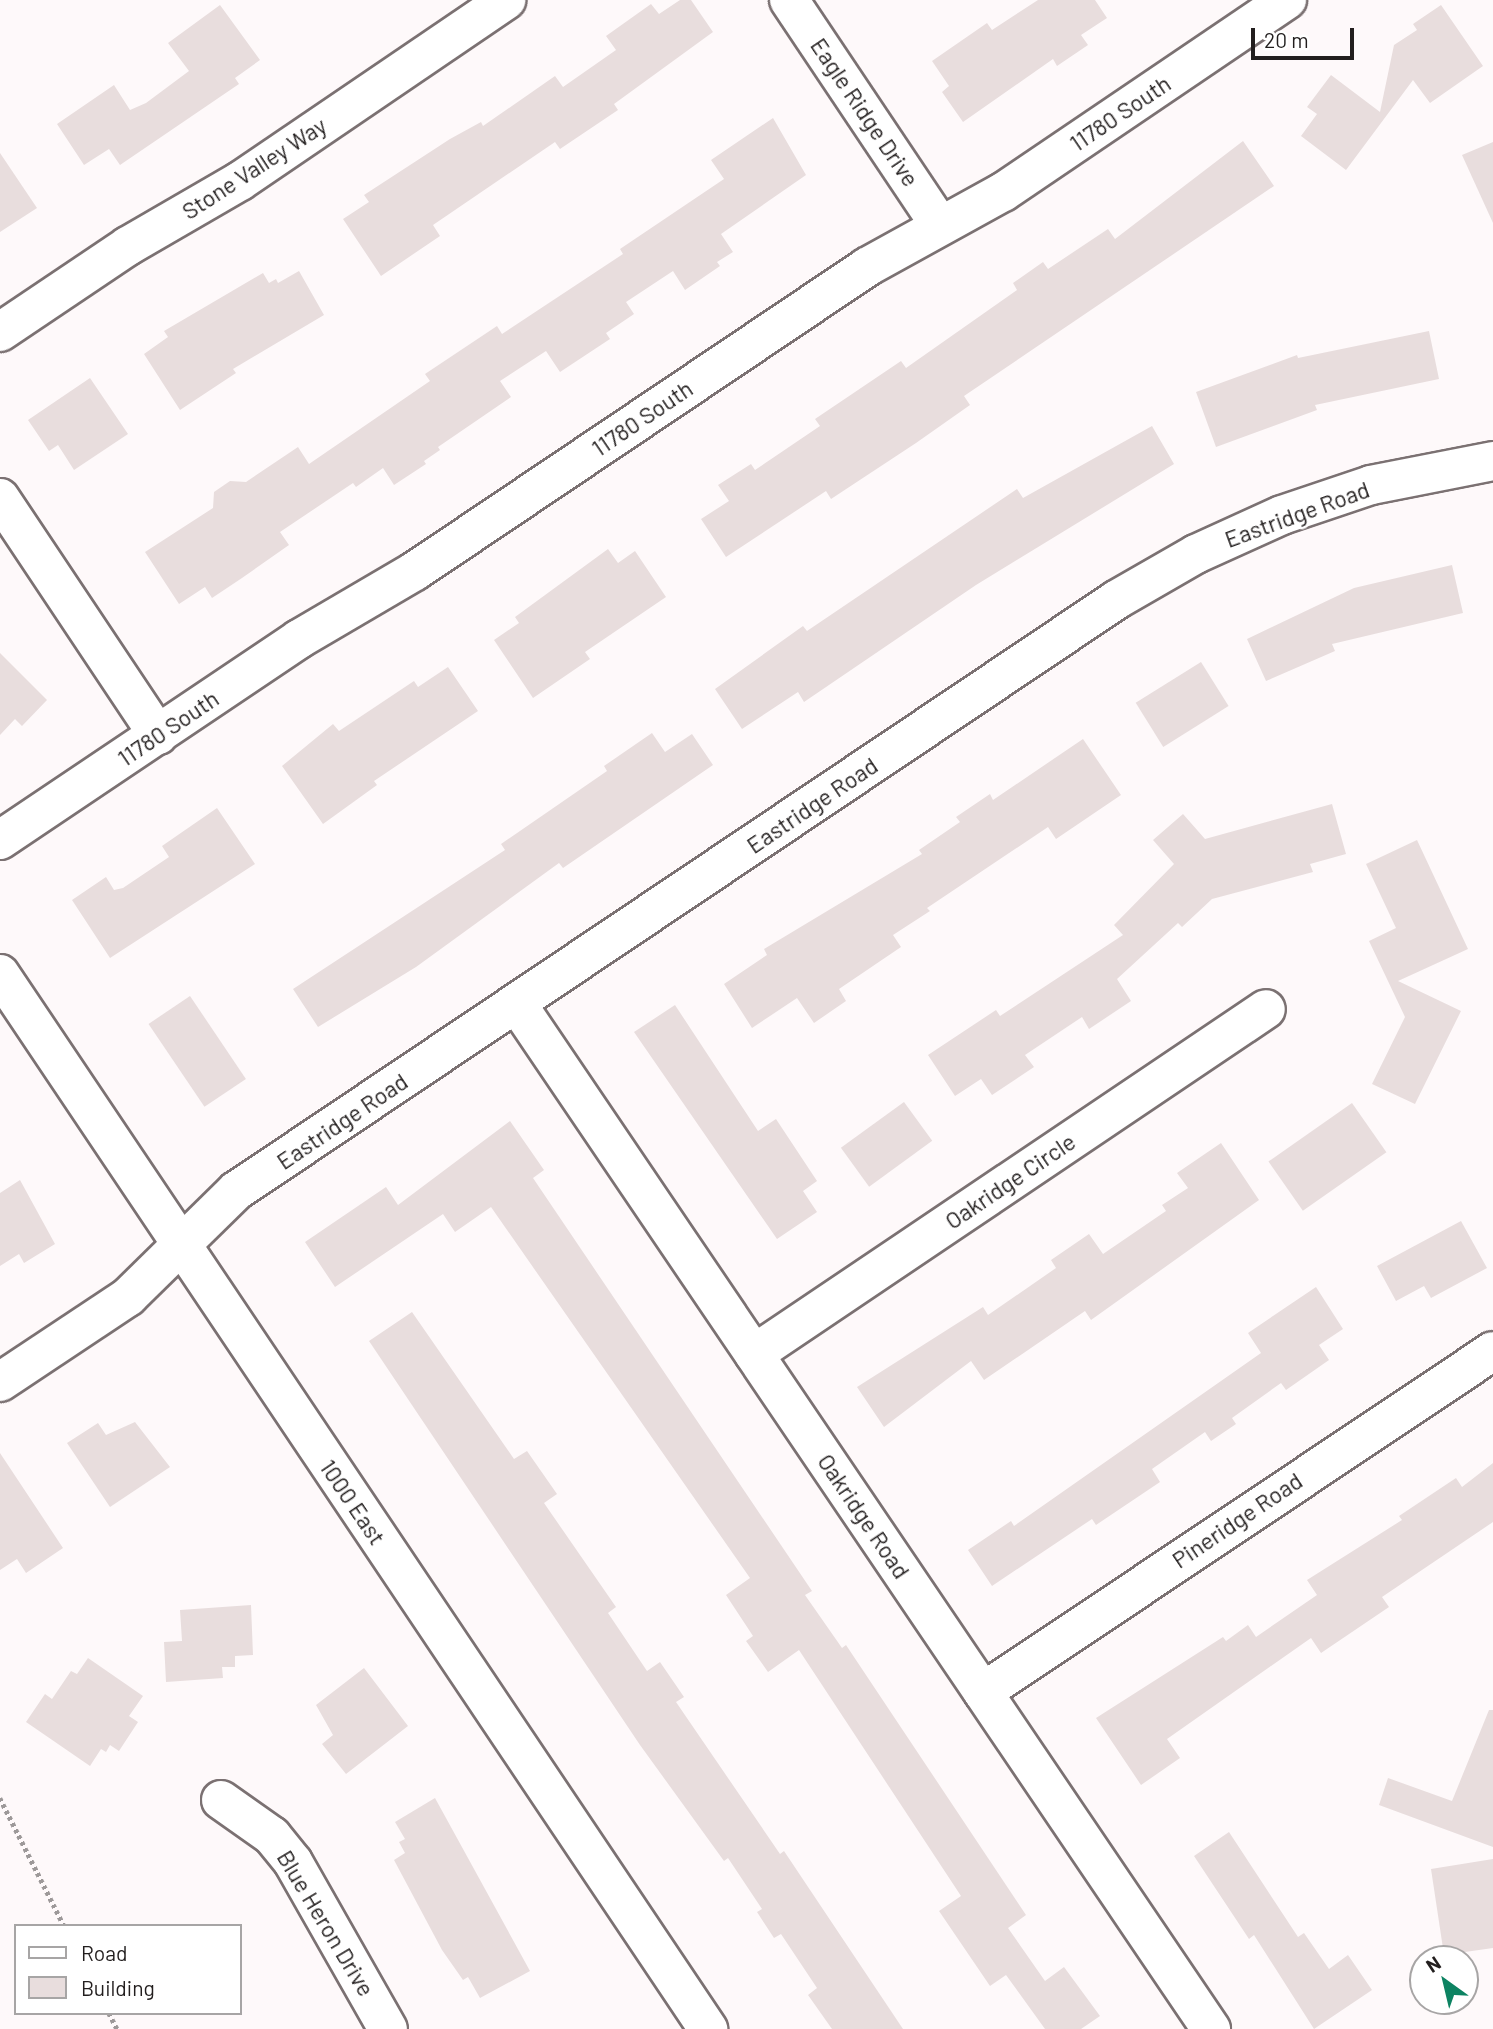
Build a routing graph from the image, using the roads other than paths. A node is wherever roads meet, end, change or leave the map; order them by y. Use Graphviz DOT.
graph roads {
  1 [pos="506,0"];
  2 [pos="789,0"];
  3 [pos="1287,0"];
  4 [pos="939,224"];
  5 [pos="0,332"];
  6 [pos="1493,461"];
  7 [pos="0,498"];
  8 [pos="158,735"];
  9 [pos="0,840"];
  10 [pos="0,974"];
  11 [pos="517,1004"];
  12 [pos="1266,1009"];
  13 [pos="180,1245"];
  14 [pos="1493,1351"];
  15 [pos="754,1354"];
  16 [pos="0,1382"];
  17 [pos="983,1692"];
  18 [pos="221,1800"];
  19 [pos="388,2029"];
  20 [pos="708,2029"];
  21 [pos="1210,2029"];
  1 -- 5 [label="street, Stone Valley Way"];
  2 -- 4 [label="street, Eagle Ridge Drive"];
  3 -- 4 [label="street, 11780 South"];
  4 -- 8 [label="street, 11780 South"];
  6 -- 11 [label="street, Eastridge Road"];
  7 -- 8 [label="street"];
  8 -- 9 [label="street, 11780 South"];
  10 -- 13 [label="street, 1000 East"];
  11 -- 13 [label="street, Eastridge Road"];
  11 -- 15 [label="street, Oakridge Road"];
  12 -- 15 [label="street, Oakridge Circle"];
  13 -- 16 [label="street, Eastridge Road"];
  13 -- 20 [label="street, 1000 East"];
  14 -- 17 [label="street, Pineridge Road"];
  15 -- 17 [label="street, Oakridge Road"];
  17 -- 21 [label="street, Oakridge Road"];
  18 -- 19 [label="street, Blue Heron Drive"];
}
